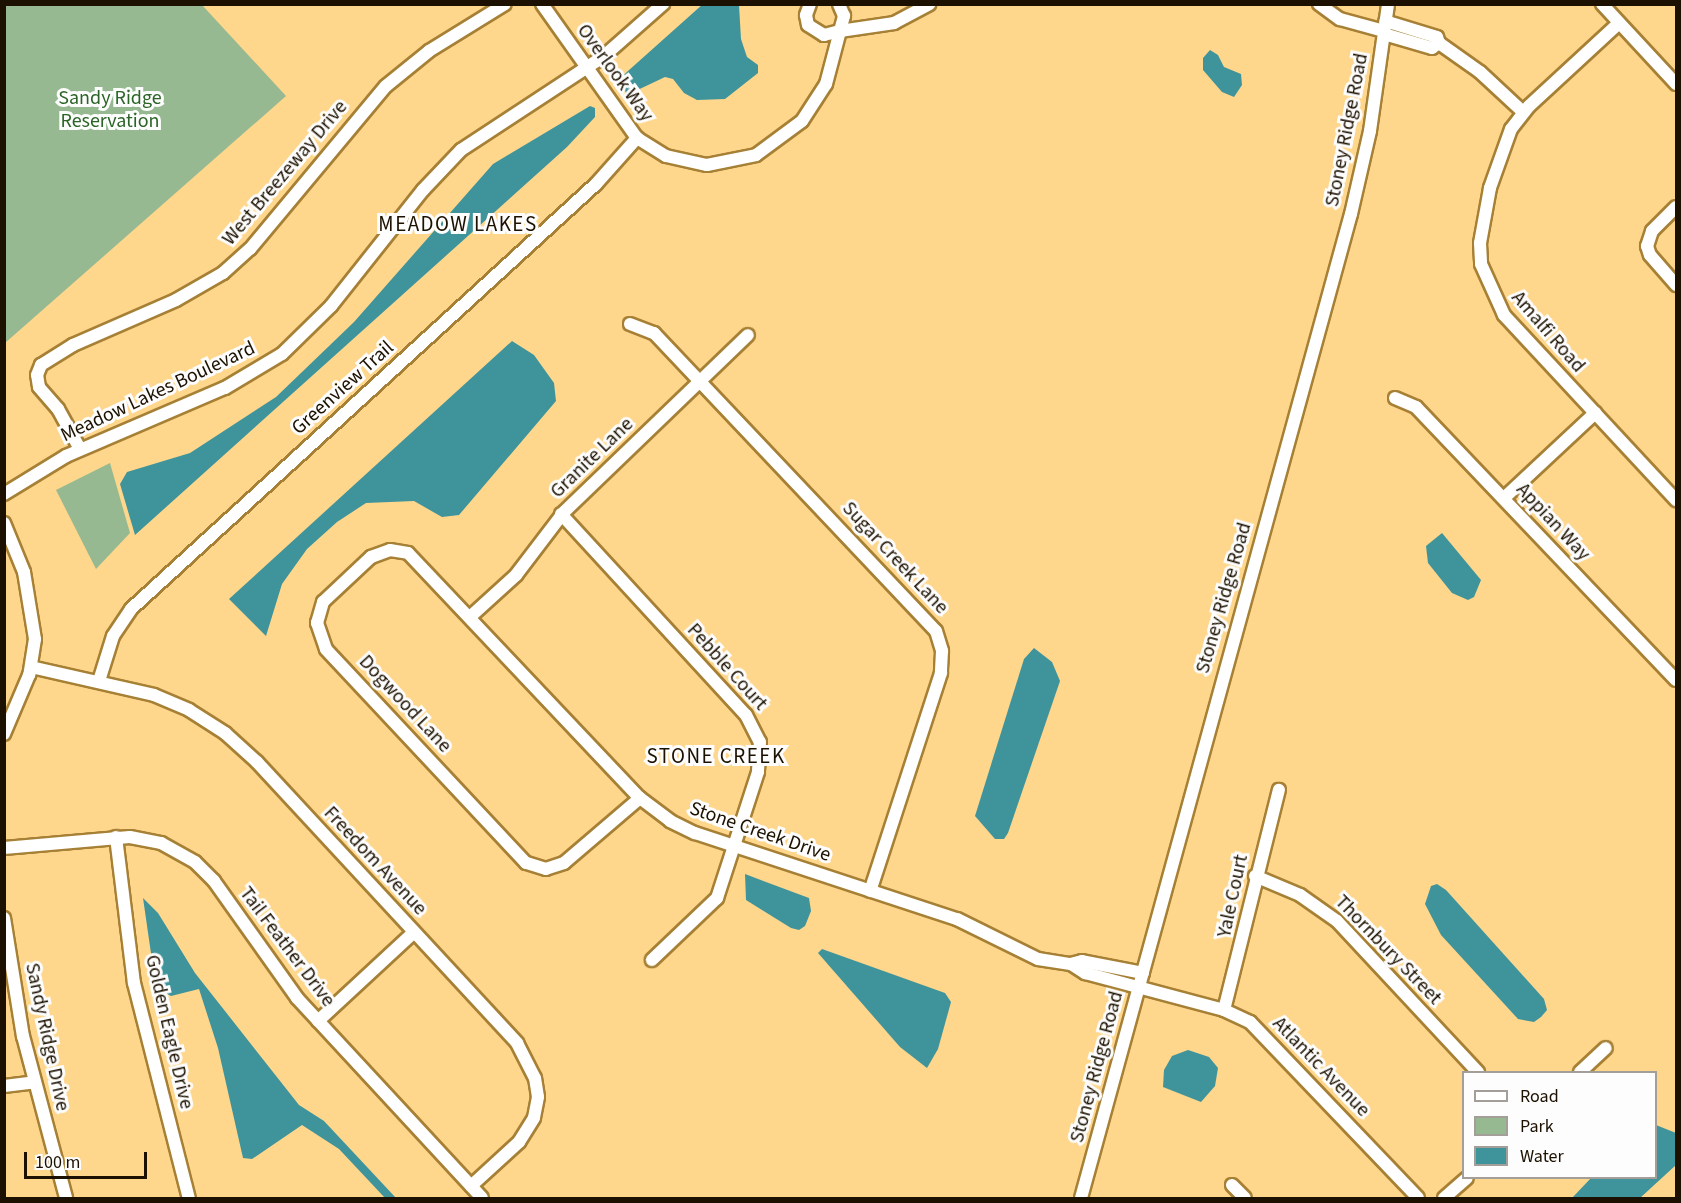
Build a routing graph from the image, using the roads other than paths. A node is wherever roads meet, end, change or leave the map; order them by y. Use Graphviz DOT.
graph roads {
  1 [pos="505,4"];
  2 [pos="542,4"];
  3 [pos="663,4"];
  4 [pos="810,4"];
  5 [pos="839,4"];
  6 [pos="929,4"];
  7 [pos="1319,4"];
  8 [pos="1388,4"];
  9 [pos="1602,4"];
  10 [pos="1619,22"];
  11 [pos="1384,29"];
  12 [pos="840,31"];
  13 [pos="586,69"];
  14 [pos="1677,84"];
  15 [pos="1522,112"];
  16 [pos="636,138"];
  17 [pos="1677,207"];
  18 [pos="1677,285"];
  19 [pos="630,324"];
  20 [pos="748,335"];
  21 [pos="700,381"];
  22 [pos="1395,398"];
  23 [pos="1595,413"];
  24 [pos="80,449"];
  25 [pos="4,494"];
  26 [pos="1504,498"];
  27 [pos="1677,500"];
  28 [pos="561,514"];
  29 [pos="4,523"];
  30 [pos="471,616"];
  31 [pos="31,667"];
  32 [pos="99,681"];
  33 [pos="1677,681"];
  34 [pos="4,734"];
  35 [pos="1279,790"];
  36 [pos="640,798"];
  37 [pos="116,837"];
  38 [pos="733,846"];
  39 [pos="4,848"];
  40 [pos="1255,876"];
  41 [pos="870,891"];
  42 [pos="4,918"];
  43 [pos="414,932"];
  44 [pos="652,960"];
  45 [pos="1071,964"];
  46 [pos="1143,973"];
  47 [pos="1139,987"];
  48 [pos="1224,1010"];
  49 [pos="318,1021"];
  50 [pos="1606,1048"];
  51 [pos="1477,1071"];
  52 [pos="1581,1071"];
  53 [pos="35,1082"];
  54 [pos="4,1086"];
  55 [pos="1466,1179"];
  56 [pos="1232,1185"];
  57 [pos="471,1186"];
  58 [pos="66,1198"];
  59 [pos="189,1198"];
  60 [pos="482,1198"];
  61 [pos="1081,1198"];
  62 [pos="1245,1198"];
  63 [pos="1418,1198"];
  64 [pos="1444,1198"];
  1 -- 24 [label="street, West Breezeway Drive"];
  2 -- 13 [label="street, Overlook Way"];
  3 -- 13 [label="street, Meadow Lakes Boulevard"];
  4 -- 12 [label="street"];
  5 -- 12 [label="street, Overlook Way"];
  6 -- 12 [label="street"];
  7 -- 11 [label="street"];
  8 -- 11 [label="street, Stoney Ridge Road"];
  9 -- 10 [label="street"];
  10 -- 14 [label="street"];
  10 -- 15 [label="street, Amalfi Road"];
  11 -- 15 [label="street"];
  11 -- 46 [label="street, Stoney Ridge Road"];
  12 -- 16 [label="street, Overlook Way"];
  13 -- 16 [label="street, Overlook Way"];
  13 -- 24 [label="street, Meadow Lakes Boulevard"];
  15 -- 23 [label="street, Amalfi Road"];
  16 -- 32 [label="street, Greenview Trail"];
  17 -- 18 [label="street"];
  19 -- 21 [label="street, Sugar Creek Lane"];
  20 -- 21 [label="street, Granite Lane"];
  21 -- 28 [label="street, Granite Lane"];
  21 -- 41 [label="street, Sugar Creek Lane"];
  22 -- 26 [label="street, Appian Way"];
  23 -- 26 [label="street"];
  23 -- 27 [label="street, Amalfi Road"];
  24 -- 25 [label="street, Meadow Lakes Boulevard"];
  26 -- 33 [label="street, Appian Way"];
  28 -- 30 [label="street, Granite Lane"];
  28 -- 38 [label="street, Pebble Court"];
  29 -- 31 [label="street"];
  30 -- 36 [label="street, Stone Creek Drive"];
  30 -- 36 [label="street, Dogwood Lane"];
  31 -- 32 [label="street, Freedom Avenue"];
  31 -- 34 [label="street"];
  32 -- 43 [label="street, Freedom Avenue"];
  35 -- 40 [label="street, Yale Court"];
  36 -- 38 [label="street, Stone Creek Drive"];
  37 -- 39 [label="street, Tail Feather Drive"];
  37 -- 49 [label="street, Tail Feather Drive"];
  37 -- 59 [label="street, Golden Eagle Drive"];
  38 -- 41 [label="street, Stone Creek Drive"];
  38 -- 44 [label="street, Pebble Court"];
  40 -- 48 [label="street, Yale Court"];
  40 -- 51 [label="street, Thornbury Street"];
  41 -- 45 [label="street, Stone Creek Drive"];
  42 -- 53 [label="street, Sandy Ridge Drive"];
  43 -- 49 [label="street"];
  43 -- 57 [label="street, Freedom Avenue"];
  45 -- 46 [label="street, Stone Creek Drive"];
  45 -- 47 [label="street, Stone Creek Drive"];
  46 -- 47 [label="street, Stoney Ridge Road"];
  47 -- 48 [label="street, Atlantic Avenue"];
  47 -- 61 [label="street, Stoney Ridge Road"];
  48 -- 63 [label="street, Atlantic Avenue"];
  49 -- 57 [label="street, Tail Feather Drive"];
  50 -- 52 [label="street"];
  53 -- 54 [label="street"];
  53 -- 58 [label="street, Sandy Ridge Drive"];
  55 -- 64 [label="street"];
  56 -- 62 [label="street"];
  57 -- 60 [label="street, Tail Feather Drive"];
}
